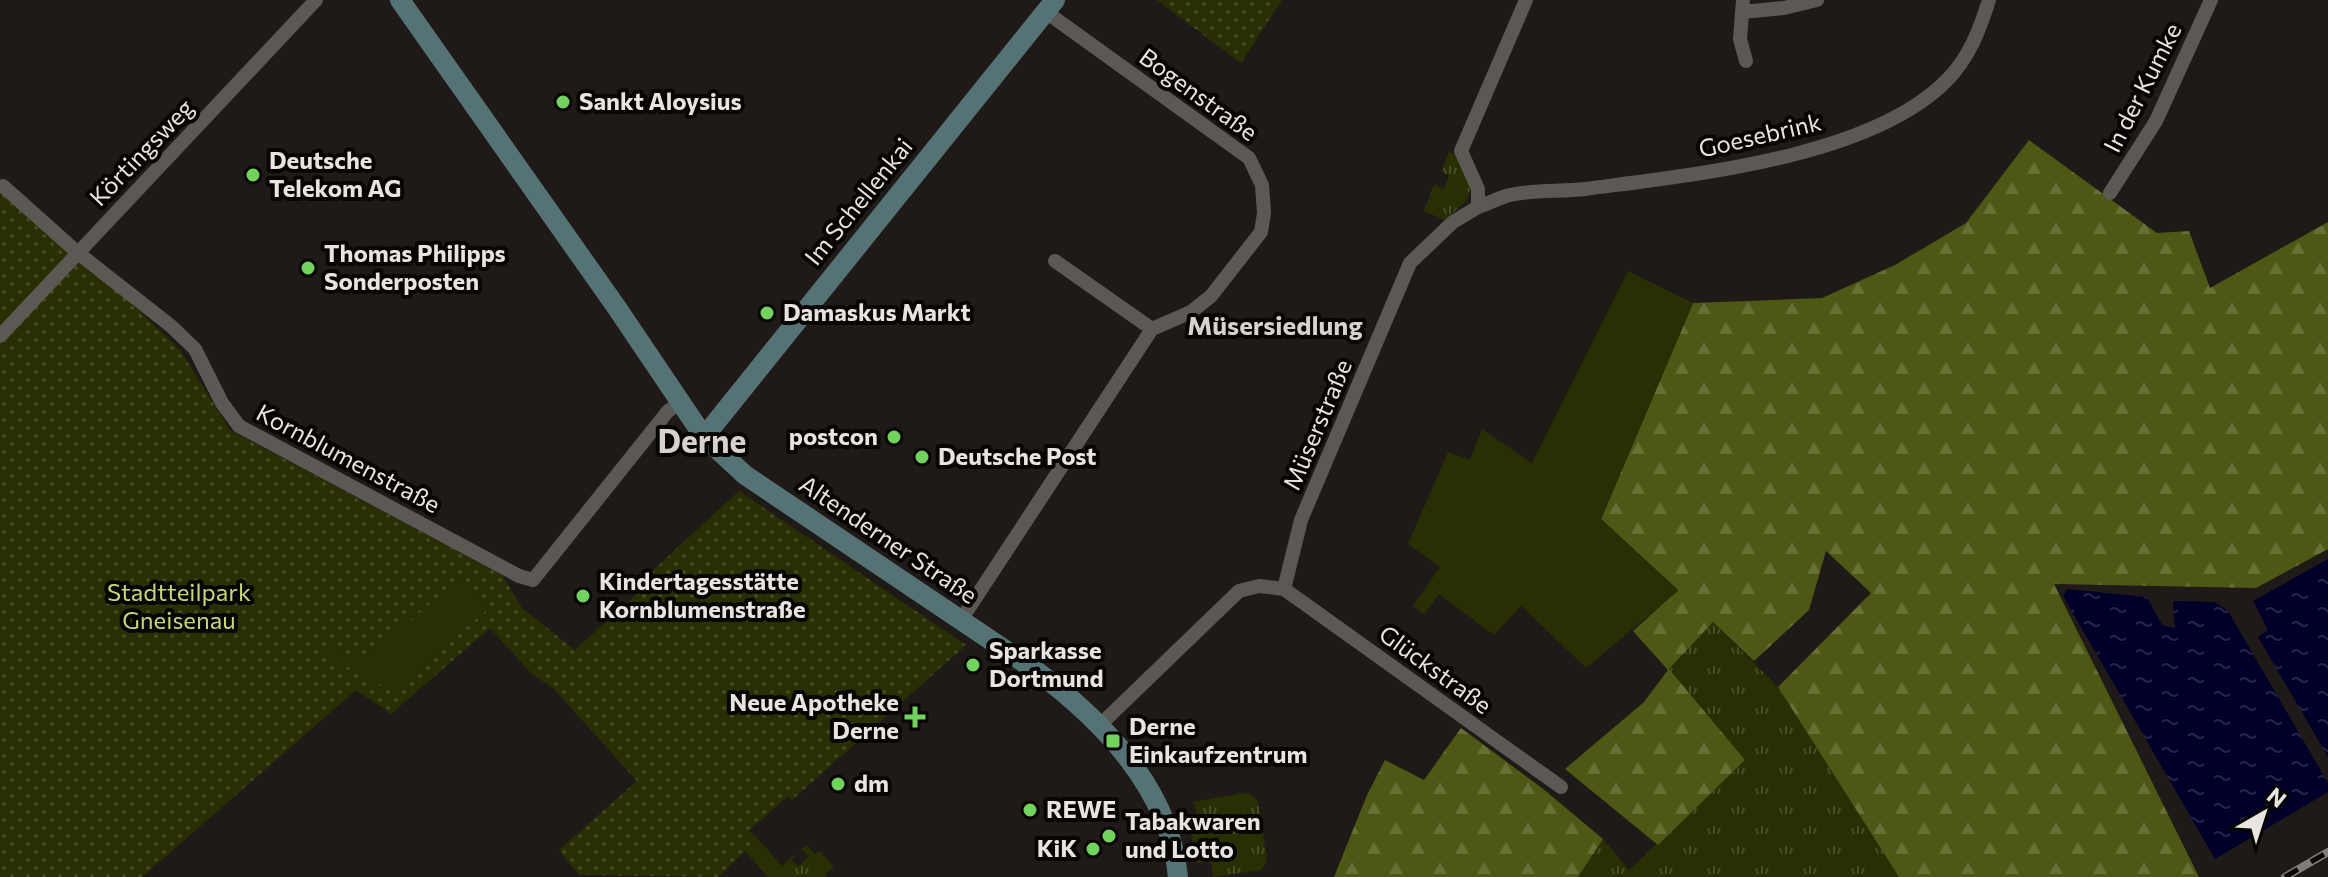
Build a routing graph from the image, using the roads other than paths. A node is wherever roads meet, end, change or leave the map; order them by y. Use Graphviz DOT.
graph roads {
  1 [pos="316,0"];
  2 [pos="400,0"];
  3 [pos="1526,0"];
  4 [pos="1817,0"];
  5 [pos="1989,0"];
  6 [pos="2211,0"];
  7 [pos="1050,6"];
  8 [pos="1743,6"];
  9 [pos="1746,61"];
  10 [pos="3,186"];
  11 [pos="2110,193"];
  12 [pos="1478,207"];
  13 [pos="78,253"];
  14 [pos="1055,261"];
  15 [pos="1152,329"];
  16 [pos="1,334"];
  17 [pos="680,403"];
  18 [pos="704,437"];
  19 [pos="1284,589"];
  20 [pos="961,620"];
  21 [pos="1100,725"];
  22 [pos="1561,787"];
  23 [pos="1178,877"];
  1 -- 13 [label="street, Körtingsweg"];
  2 -- 17 [label="main road, Altenderner Straße"];
  3 -- 12 [label="street"];
  4 -- 8 [label="street"];
  5 -- 12 [label="street, Goesebrink"];
  6 -- 11 [label="street, In der Kumke"];
  7 -- 15 [label="street, Bogenstraße"];
  7 -- 18 [label="main road, Im Schellenkai"];
  8 -- 9 [label="street"];
  10 -- 13 [label="street, Kornblumenstraße"];
  12 -- 19 [label="street, Müserstraße"];
  13 -- 16 [label="street, Körtingsweg"];
  13 -- 17 [label="street, Kornblumenstraße"];
  14 -- 15 [label="street"];
  15 -- 20 [label="street"];
  17 -- 18 [label="main road, Altenderner Straße"];
  18 -- 20 [label="main road, Altenderner Straße"];
  19 -- 21 [label="street"];
  19 -- 22 [label="street, Glückstraße"];
  20 -- 21 [label="main road, Altenderner Straße"];
  21 -- 23 [label="main road, Altenderner Straße"];
}
